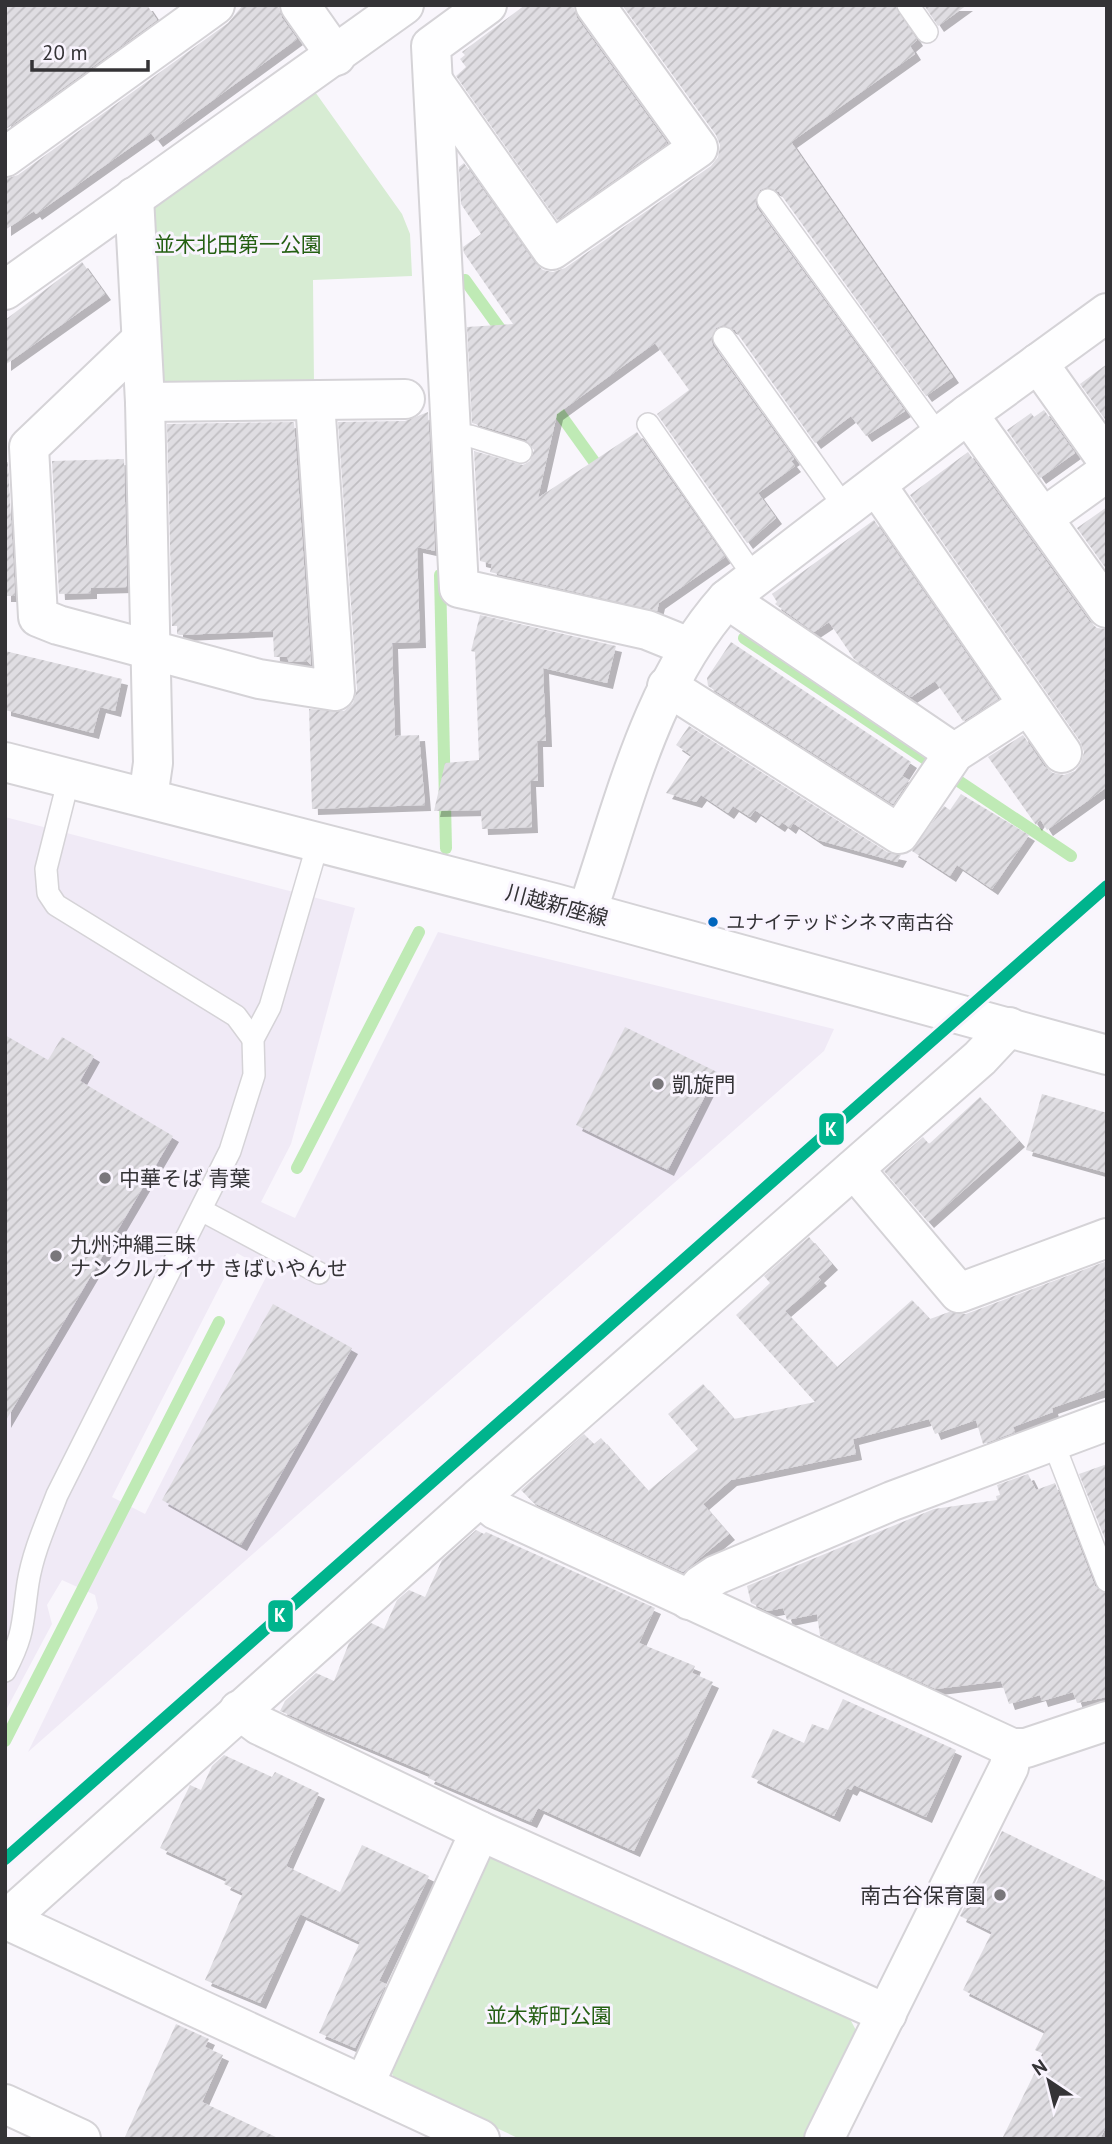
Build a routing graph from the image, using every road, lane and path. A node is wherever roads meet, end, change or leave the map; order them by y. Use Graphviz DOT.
graph roads {
  1 [pos="215,5"];
  2 [pos="300,5"];
  3 [pos="404,5"];
  4 [pos="487,5"];
  5 [pos="595,5"];
  6 [pos="908,5"];
  7 [pos="928,32"];
  8 [pos="336,56"];
  9 [pos="433,81"];
  10 [pos="5,157"];
  11 [pos="134,197"];
  12 [pos="768,200"];
  13 [pos="5,290"];
  14 [pos="1107,313"];
  15 [pos="724,338"];
  16 [pos="141,340"];
  17 [pos="1038,363"];
  18 [pos="405,399"];
  19 [pos="145,402"];
  20 [pos="315,402"];
  21 [pos="648,424"];
  22 [pos="954,426"];
  23 [pos="452,438"];
  24 [pos="17,439"];
  25 [pos="522,452"];
  26 [pos="1107,460"];
  27 [pos="1107,472"];
  28 [pos="877,486"];
  29 [pos="846,509"];
  30 [pos="1043,518"];
  31 [pos="741,588"];
  32 [pos="1107,608"];
  33 [pos="149,648"];
  34 [pos="689,648"];
  35 [pos="667,686"];
  36 [pos="1028,705"];
  37 [pos="954,753"];
  38 [pos="1062,753"];
  39 [pos="5,761"];
  40 [pos="69,778"];
  41 [pos="148,798"];
  42 [pos="318,843"];
  43 [pos="587,912"];
  44 [pos="1009,1027"];
  45 [pos="253,1039"];
  46 [pos="1107,1055"];
  47 [pos="854,1169"];
  48 [pos="201,1210"];
  49 [pos="1107,1238"];
  50 [pos="319,1273"];
  51 [pos="1107,1421"];
  52 [pos="1053,1442"];
  53 [pos="480,1497"];
  54 [pos="1107,1581"];
  55 [pos="689,1600"];
  56 [pos="5,1671"];
  57 [pos="239,1710"];
  58 [pos="1107,1721"];
  59 [pos="1012,1748"];
  60 [pos="480,1831"];
  61 [pos="6,1920"];
  62 [pos="887,2014"];
  63 [pos="364,2085"];
  64 [pos="5,2104"];
  65 [pos="465,2136"];
  66 [pos="81,2139"];
  67 [pos="824,2139"];
  1 -- 10 [label="street"];
  2 -- 8 [label="street"];
  3 -- 8 [label="street"];
  4 -- 9 [label="street"];
  5 -- 9 [label="street"];
  6 -- 7 [label="lane"];
  8 -- 11 [label="street"];
  9 -- 23 [label="street"];
  11 -- 13 [label="street"];
  11 -- 16 [label="street"];
  12 -- 22 [label="lane"];
  14 -- 17 [label="street"];
  15 -- 29 [label="lane"];
  16 -- 19 [label="street"];
  16 -- 24 [label="street"];
  17 -- 22 [label="street"];
  17 -- 26 [label="street"];
  18 -- 20 [label="street"];
  19 -- 20 [label="street"];
  19 -- 33 [label="street"];
  20 -- 33 [label="street"];
  21 -- 31 [label="lane"];
  22 -- 28 [label="street"];
  22 -- 30 [label="street"];
  23 -- 25 [label="lane"];
  23 -- 34 [label="street"];
  24 -- 33 [label="street"];
  27 -- 30 [label="street"];
  28 -- 29 [label="street"];
  28 -- 36 [label="street"];
  29 -- 31 [label="street"];
  30 -- 32 [label="street"];
  31 -- 34 [label="street"];
  31 -- 37 [label="street"];
  33 -- 41 [label="street"];
  34 -- 35 [label="street"];
  35 -- 37 [label="street"];
  35 -- 43 [label="street"];
  36 -- 37 [label="street"];
  36 -- 38 [label="street"];
  39 -- 40 [label="street, 川越新座線"];
  40 -- 41 [label="street, 川越新座線"];
  40 -- 45 [label="lane"];
  41 -- 42 [label="street, 川越新座線"];
  42 -- 43 [label="street, 川越新座線"];
  42 -- 45 [label="lane"];
  43 -- 44 [label="street, 川越新座線"];
  44 -- 46 [label="street, 川越新座線"];
  44 -- 47 [label="street"];
  45 -- 48 [label="lane"];
  47 -- 49 [label="street"];
  47 -- 53 [label="street"];
  48 -- 50 [label="lane"];
  48 -- 56 [label="lane"];
  51 -- 52 [label="street"];
  52 -- 54 [label="lane"];
  52 -- 55 [label="street"];
  53 -- 55 [label="street"];
  53 -- 57 [label="street"];
  55 -- 59 [label="street"];
  57 -- 60 [label="street"];
  57 -- 61 [label="street"];
  58 -- 59 [label="street"];
  59 -- 62 [label="street"];
  60 -- 62 [label="street"];
  60 -- 63 [label="street"];
  61 -- 63 [label="street"];
  62 -- 67 [label="street"];
  63 -- 65 [label="street"];
  64 -- 66 [label="street"];
}
